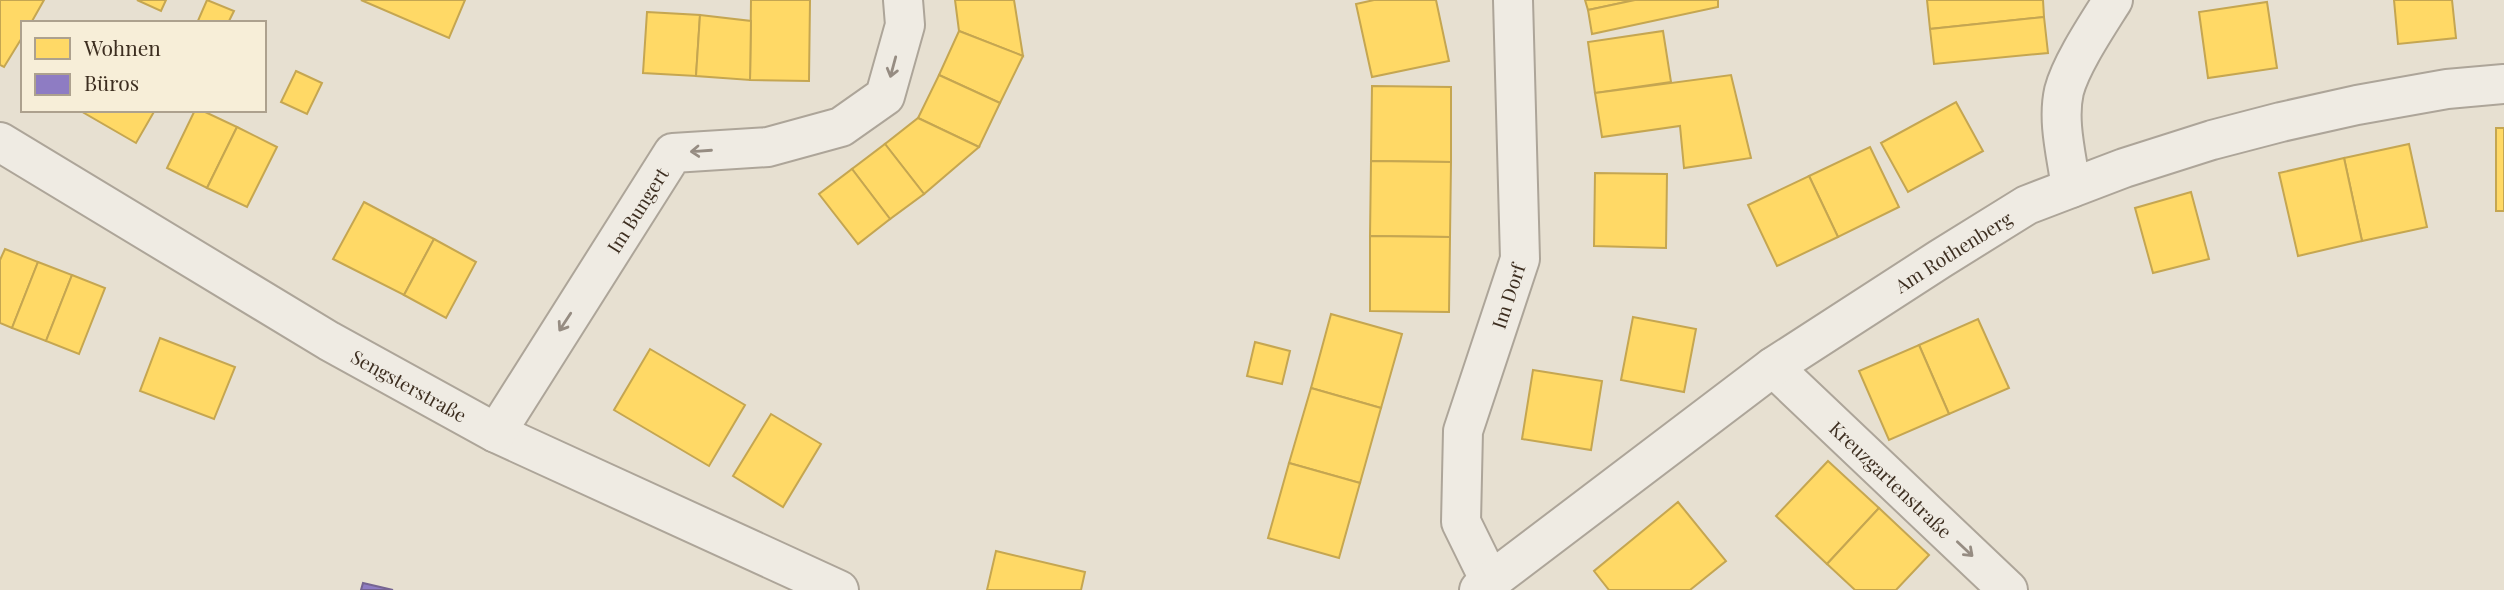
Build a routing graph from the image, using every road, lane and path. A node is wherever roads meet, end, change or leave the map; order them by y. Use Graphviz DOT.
graph roads {
  1 [pos="903,0"];
  2 [pos="1513,0"];
  3 [pos="2113,0"];
  4 [pos="2504,84"];
  5 [pos="0,142"];
  6 [pos="2071,188"];
  7 [pos="1773,367"];
  8 [pos="496,433"];
  9 [pos="1484,585"];
  10 [pos="839,590"];
  11 [pos="2008,590"];
  1 -- 8 [label="street, Im Bungert, one-way"];
  2 -- 9 [label="street, Im Dorf"];
  3 -- 6 [label="street"];
  4 -- 6 [label="street, Am Rothenberg"];
  5 -- 8 [label="street, Sengsterstraße"];
  6 -- 7 [label="street, Am Rothenberg"];
  7 -- 9 [label="street, Am Rothenberg"];
  7 -- 11 [label="street, Kreuzgartenstraße, one-way"];
  8 -- 10 [label="street, Sengsterstraße"];
}
